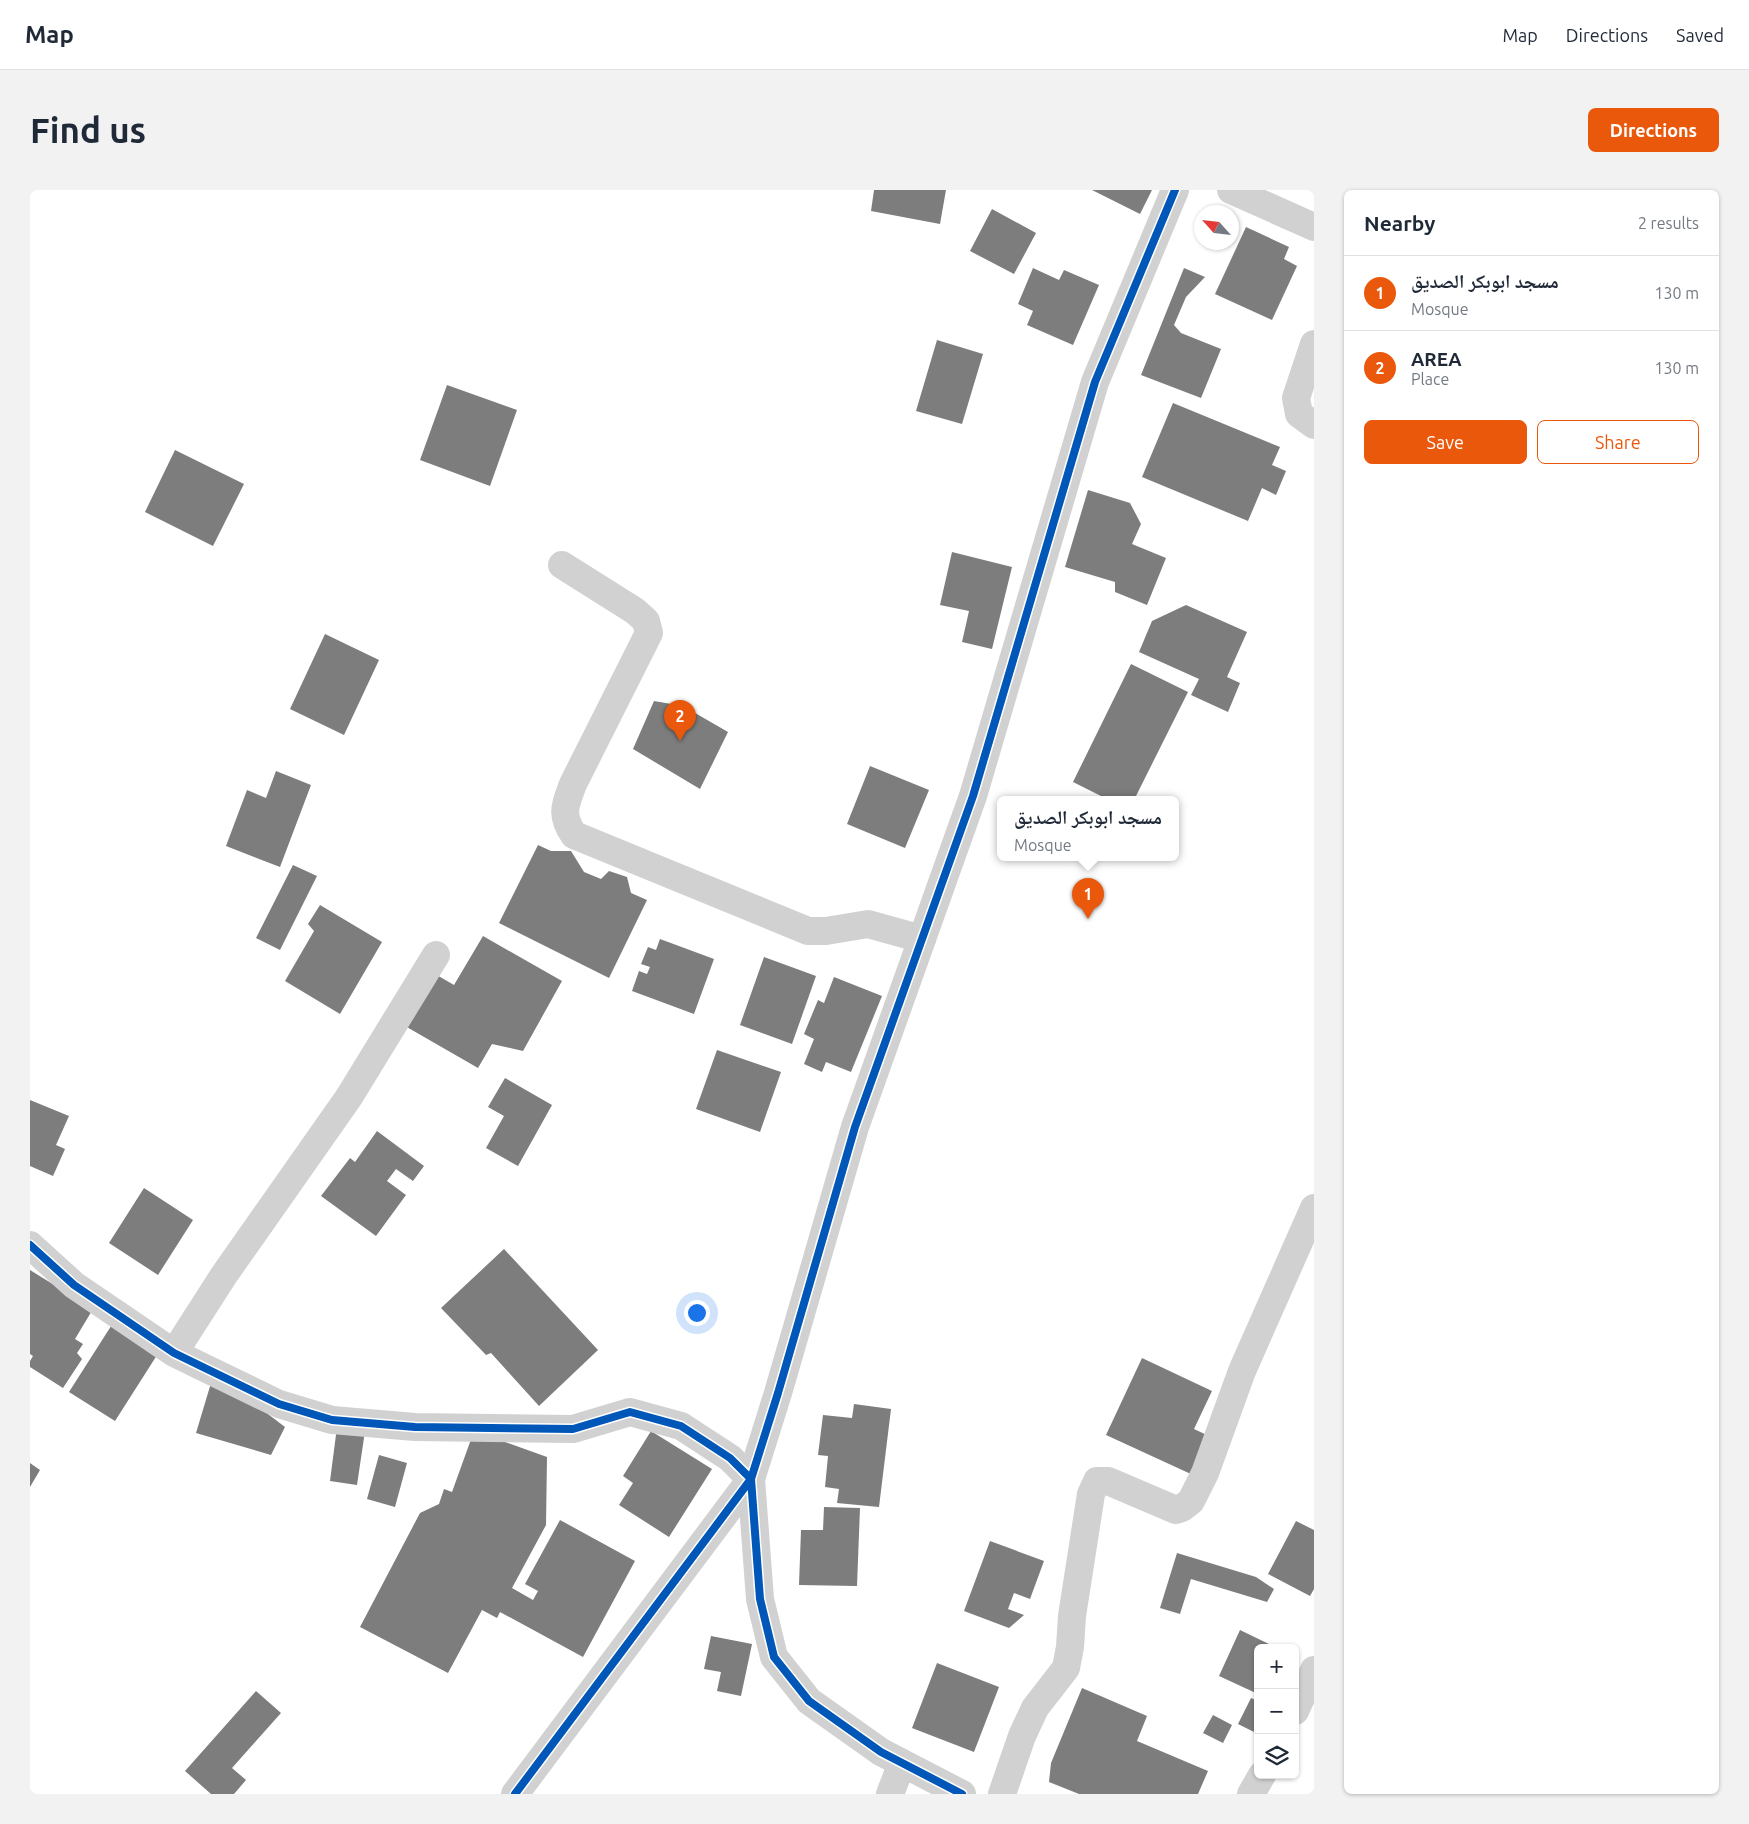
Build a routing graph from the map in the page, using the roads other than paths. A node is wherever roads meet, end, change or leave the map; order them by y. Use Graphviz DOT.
graph roads {
  1 [pos="1176,190"];
  2 [pos="1231,190"];
  3 [pos="1314,227"];
  4 [pos="1314,344"];
  5 [pos="1314,425"];
  6 [pos="562,565"];
  7 [pos="922,939"];
  8 [pos="436,955"];
  9 [pos="1314,1208"];
  10 [pos="30,1245"];
  11 [pos="174,1353"];
  12 [pos="751,1479"];
  13 [pos="1314,1670"];
  14 [pos="1299,1702"];
  15 [pos="902,1763"];
  16 [pos="1260,1779"];
  17 [pos="515,1794"];
  18 [pos="890,1794"];
  19 [pos="962,1794"];
  20 [pos="1002,1794"];
  21 [pos="1251,1794"];
  1 -- 7 [label="street"];
  2 -- 3 [label="street"];
  4 -- 5 [label="street"];
  6 -- 7 [label="street"];
  7 -- 12 [label="street"];
  8 -- 11 [label="street"];
  9 -- 20 [label="street"];
  10 -- 11 [label="street"];
  11 -- 12 [label="street"];
  12 -- 15 [label="street"];
  12 -- 17 [label="street"];
  13 -- 14 [label="street"];
  15 -- 18 [label="street"];
  15 -- 19 [label="street"];
  16 -- 21 [label="street"];
}
